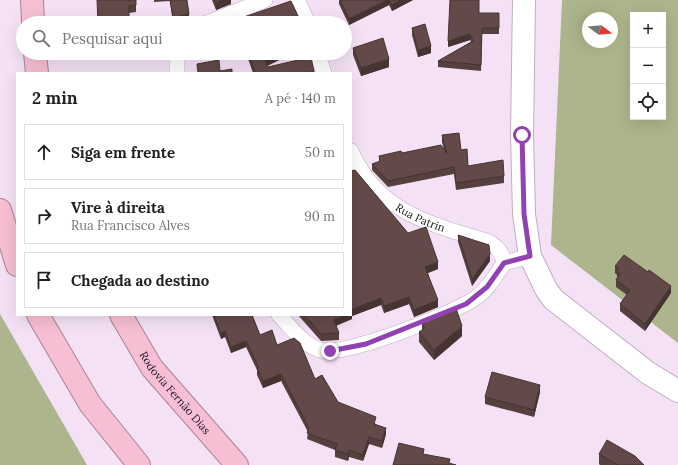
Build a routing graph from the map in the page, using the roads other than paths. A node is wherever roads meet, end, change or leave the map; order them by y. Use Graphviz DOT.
graph roads {
  1 [pos="32,0"];
  2 [pos="265,0"];
  3 [pos="298,0"];
  4 [pos="524,0"];
  5 [pos="33,16"];
  6 [pos="225,16"];
  7 [pos="305,16"];
  8 [pos="36,60"];
  9 [pos="177,60"];
  10 [pos="319,60"];
  11 [pos="37,72"];
  12 [pos="177,72"];
  13 [pos="324,72"];
  14 [pos="352,153"];
  15 [pos="0,210"];
  16 [pos="530,256"];
  17 [pos="16,262"];
  18 [pos="504,263"];
  19 [pos="39,316"];
  20 [pos="122,316"];
  21 [pos="280,316"];
  22 [pos="678,391"];
  23 [pos="139,465"];
  24 [pos="238,465"];
  1 -- 5 [label="highway"];
  2 -- 6 [label="street"];
  3 -- 7 [label="street"];
  4 -- 16 [label="main road"];
  8 -- 11 [label="highway"];
  9 -- 12 [label="street"];
  10 -- 13 [label="street"];
  14 -- 18 [label="street, Rua Patrin"];
  15 -- 17 [label="highway"];
  16 -- 18 [label="street"];
  16 -- 22 [label="main road"];
  18 -- 21 [label="street"];
  19 -- 23 [label="highway"];
  20 -- 24 [label="highway, Rodovia Fernão Dias"];
}
